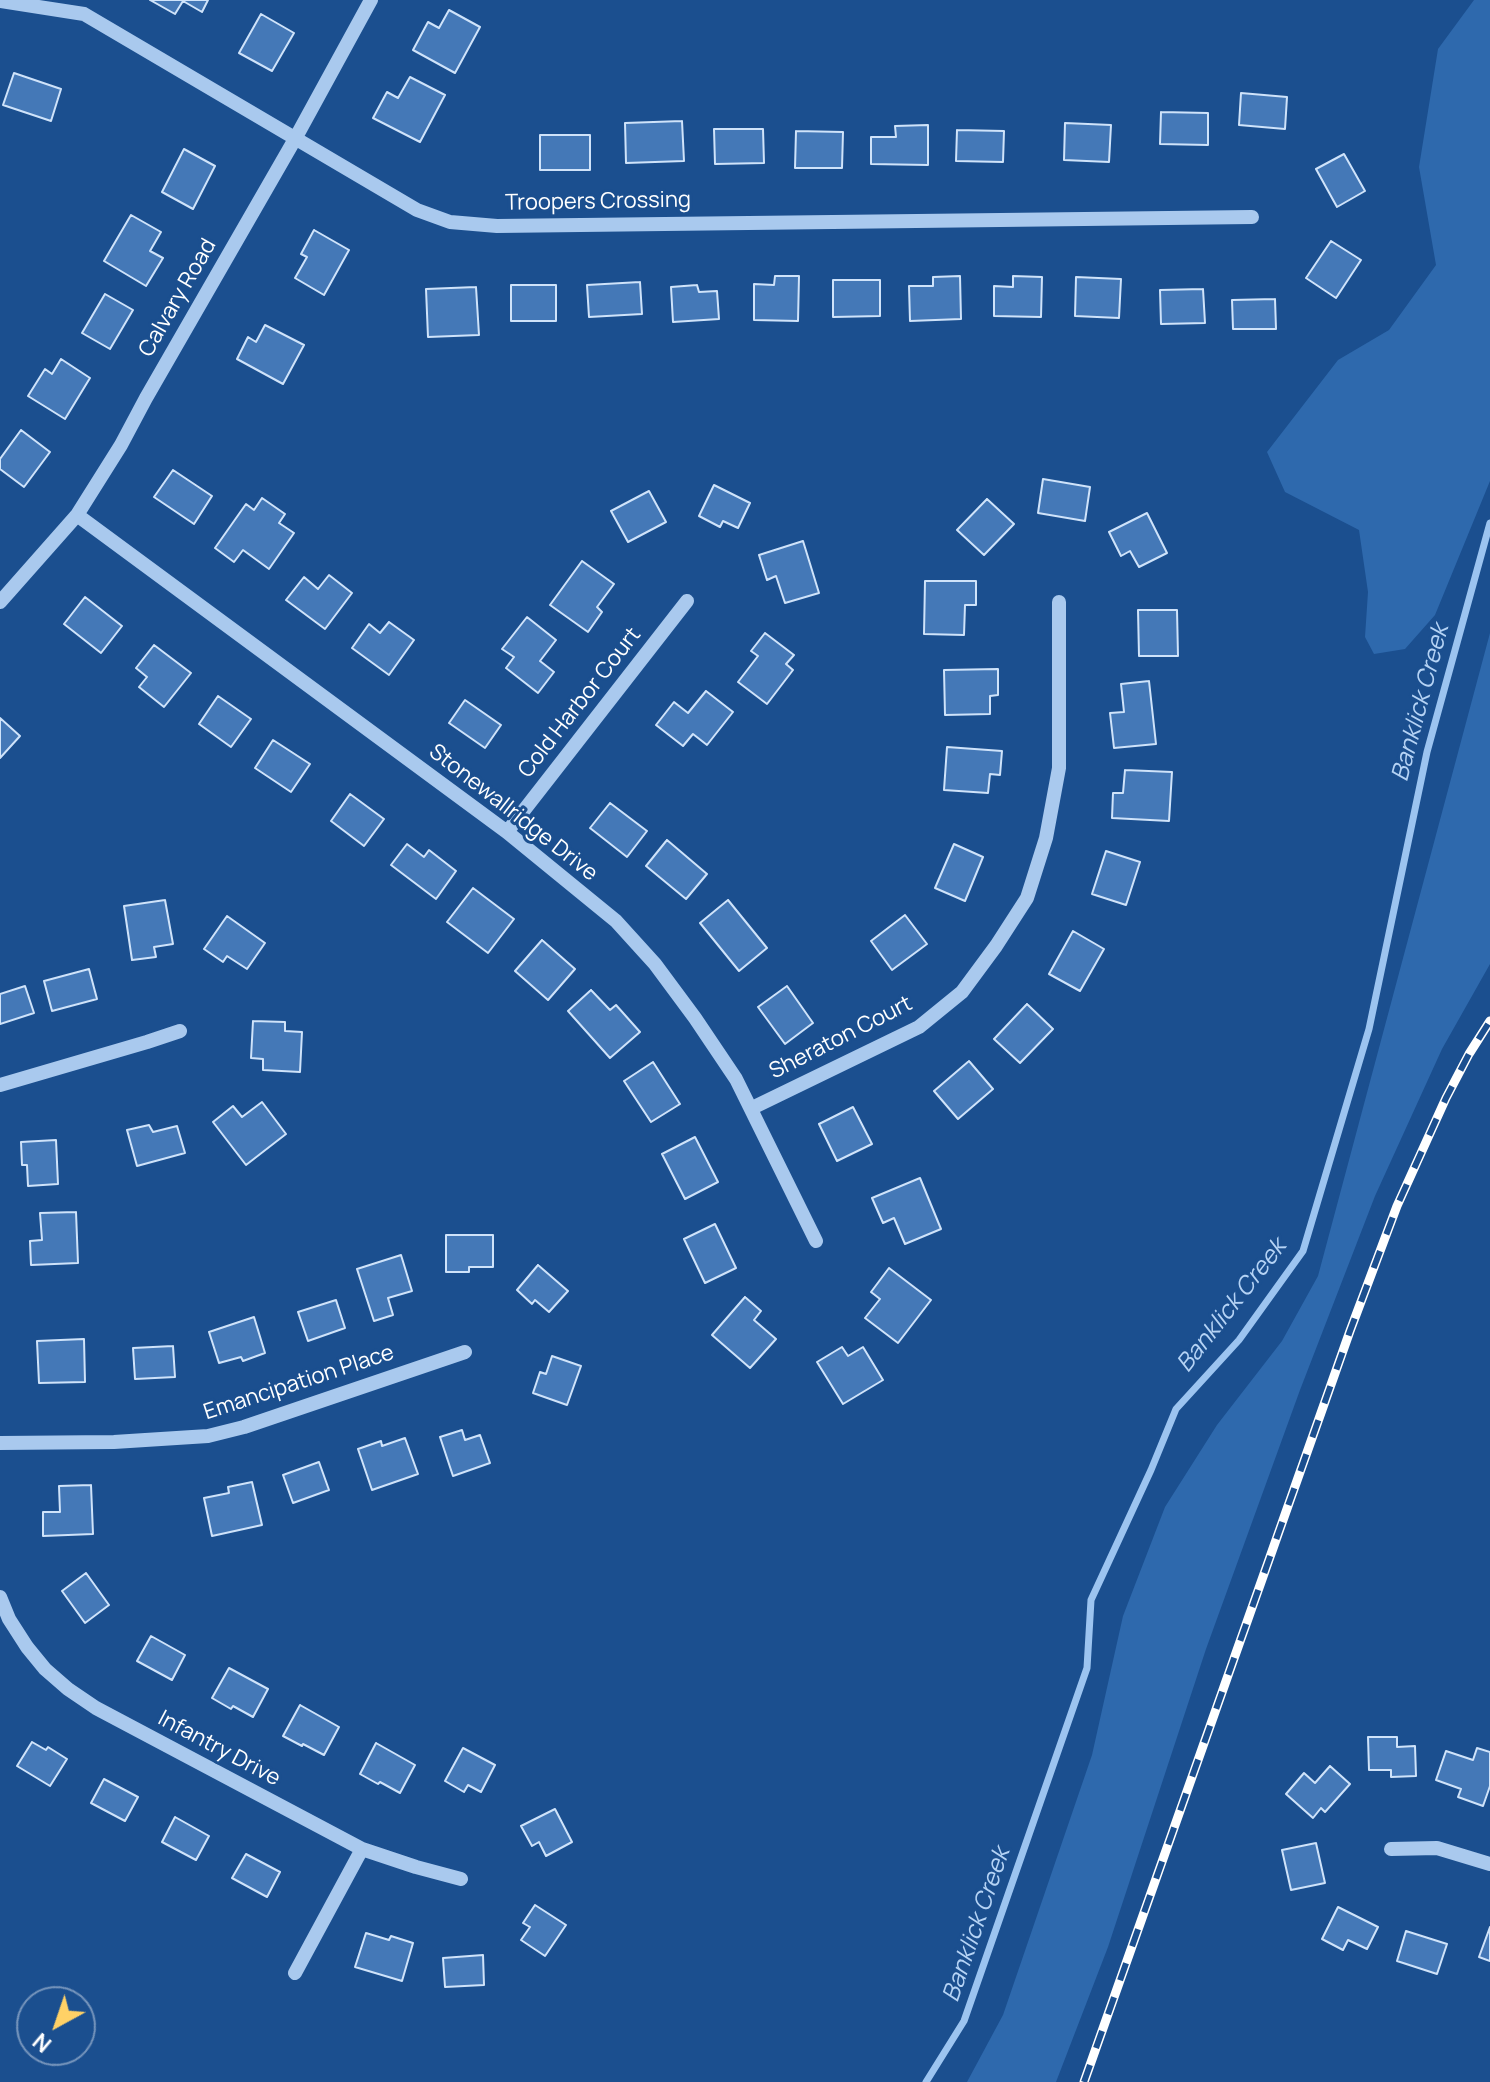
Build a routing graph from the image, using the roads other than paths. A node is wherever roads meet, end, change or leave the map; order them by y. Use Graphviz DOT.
graph roads {
  1 [pos="371,0"];
  2 [pos="0,1"];
  3 [pos="295,139"];
  4 [pos="1252,217"];
  5 [pos="77,515"];
  6 [pos="687,601"];
  7 [pos="0,602"];
  8 [pos="1059,602"];
  9 [pos="507,832"];
  10 [pos="180,1031"];
  11 [pos="0,1085"];
  12 [pos="752,1108"];
  13 [pos="816,1241"];
  14 [pos="465,1352"];
  15 [pos="0,1443"];
  16 [pos="0,1597"];
  17 [pos="362,1849"];
  18 [pos="1391,1849"];
  19 [pos="1490,1864"];
  20 [pos="461,1879"];
  21 [pos="295,1973"];
  1 -- 3 [label="street, Calvary Road"];
  2 -- 3 [label="street, Troopers Crossing"];
  3 -- 4 [label="street, Troopers Crossing"];
  3 -- 5 [label="street, Calvary Road"];
  5 -- 7 [label="street, Calvary Road"];
  5 -- 9 [label="street, Stonewallridge Drive"];
  6 -- 9 [label="street, Cold Harbor Court"];
  8 -- 12 [label="street, Sheraton Court"];
  9 -- 12 [label="street, Stonewallridge Drive"];
  10 -- 11 [label="street"];
  12 -- 13 [label="street, Stonewallridge Drive"];
  14 -- 15 [label="street, Emancipation Place"];
  16 -- 17 [label="street, Infantry Drive"];
  17 -- 20 [label="street, Infantry Drive"];
  17 -- 21 [label="street"];
  18 -- 19 [label="street"];
}
